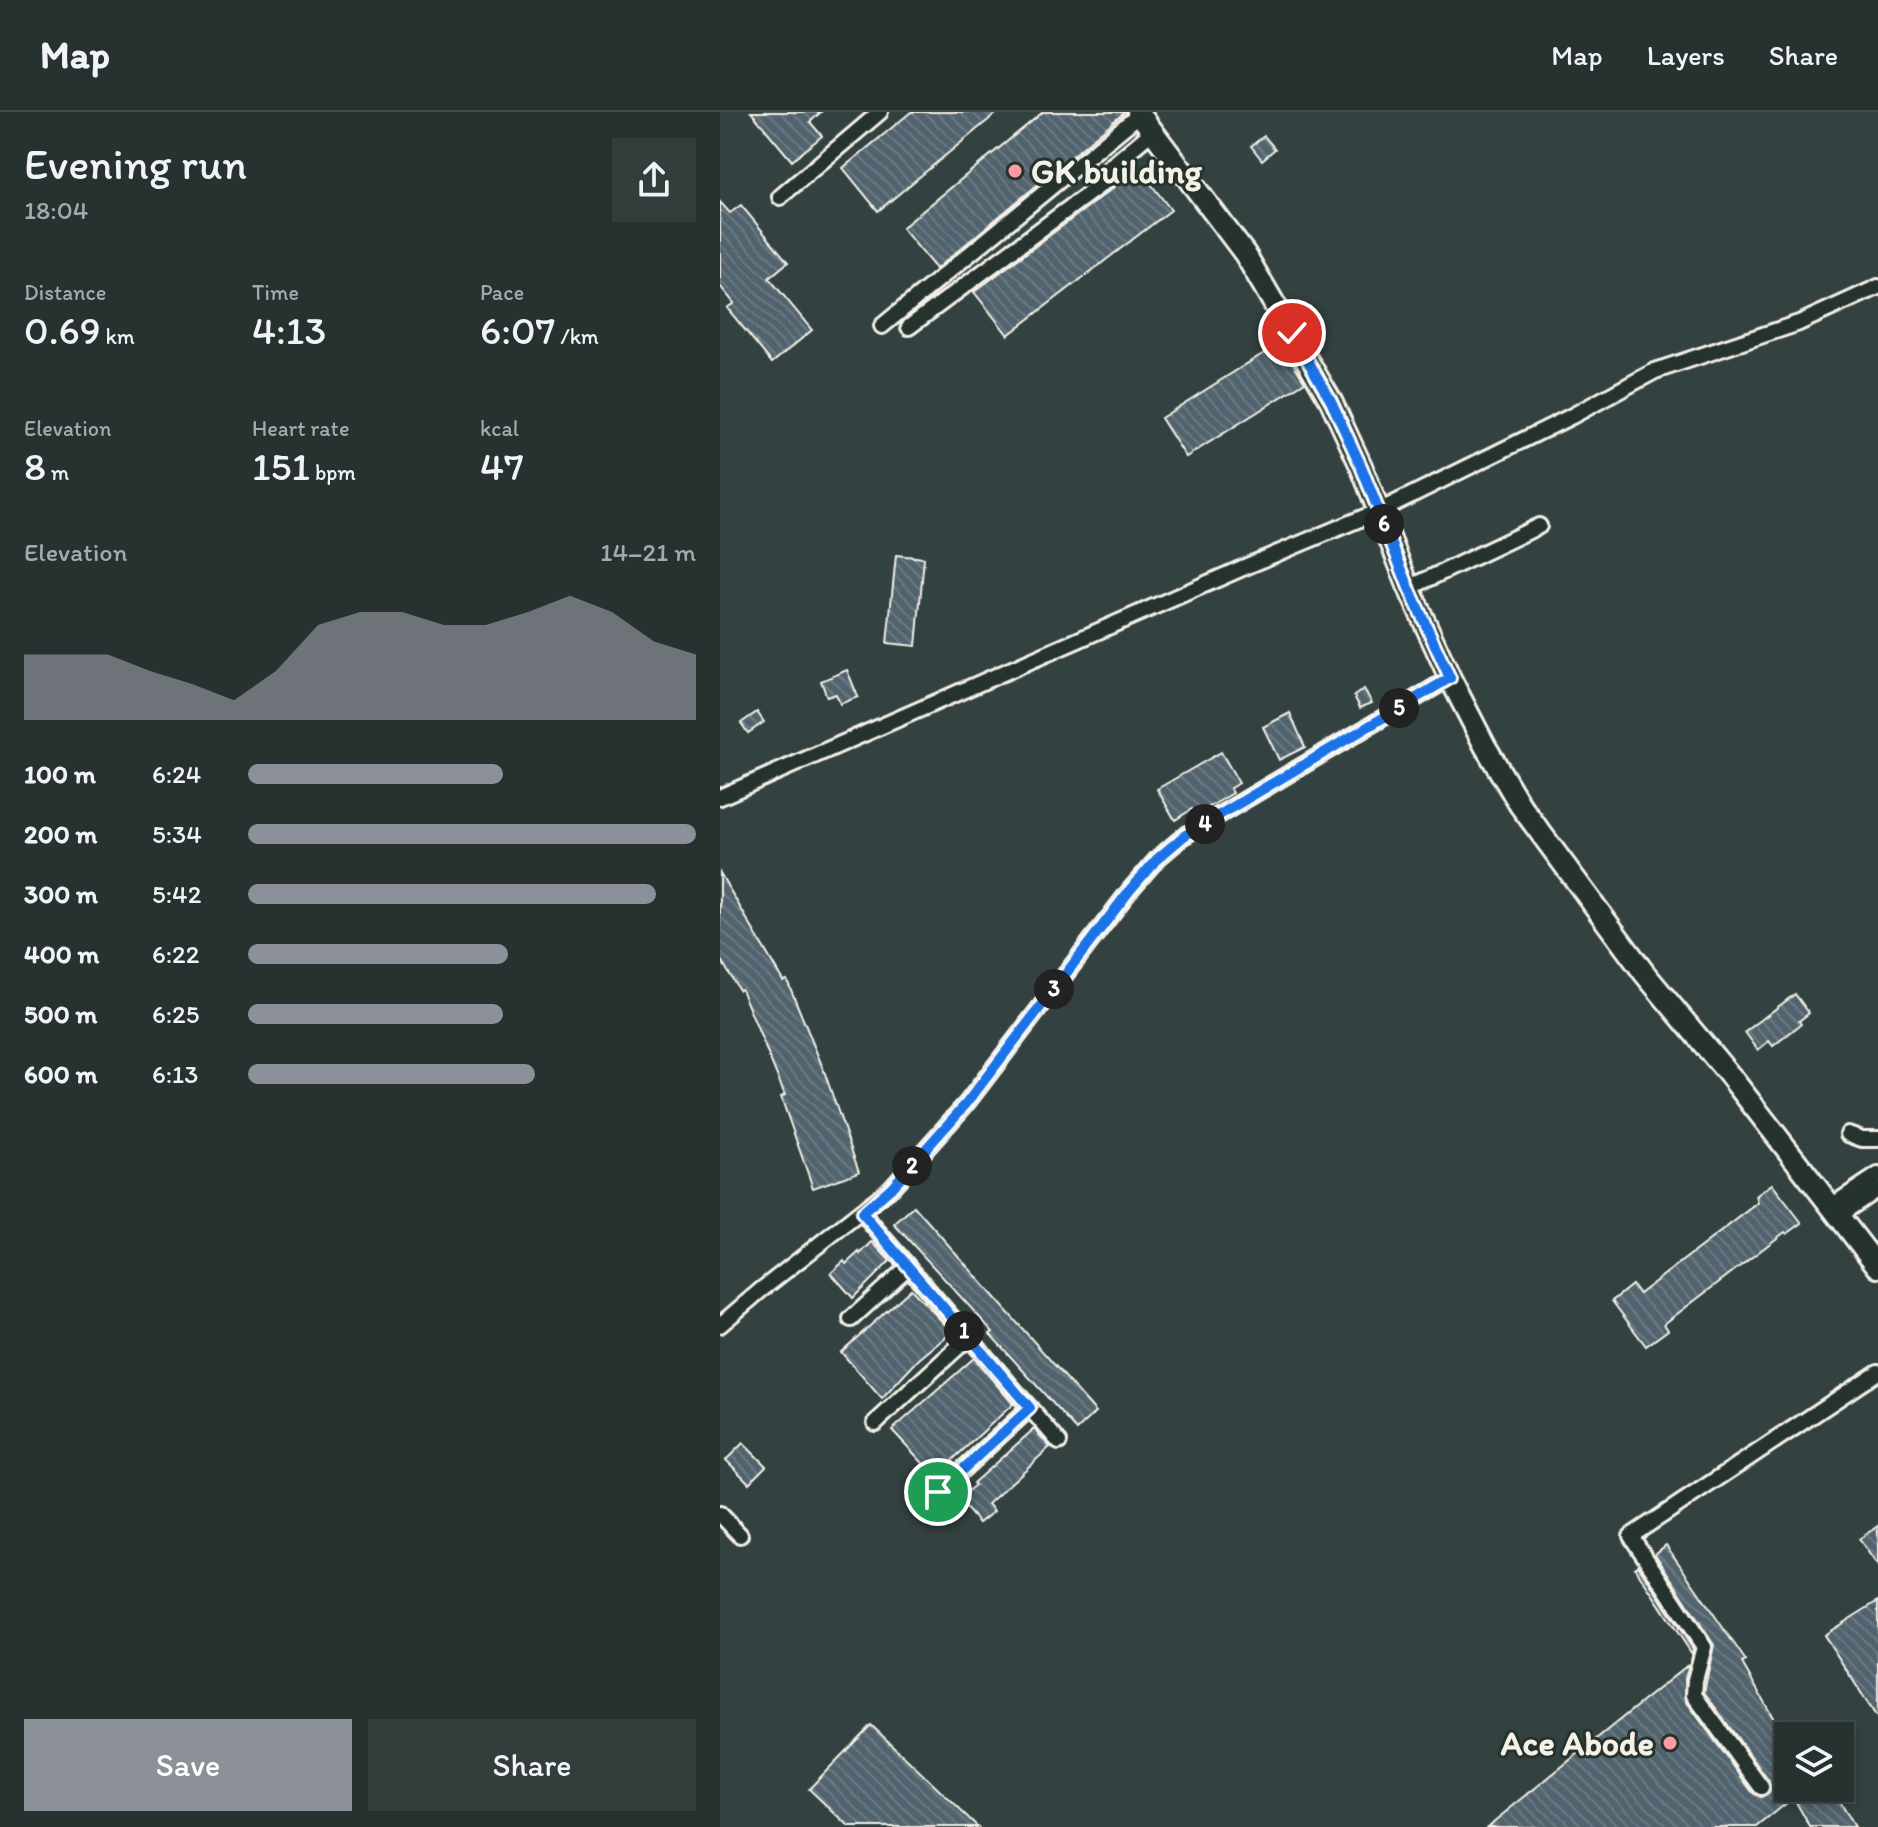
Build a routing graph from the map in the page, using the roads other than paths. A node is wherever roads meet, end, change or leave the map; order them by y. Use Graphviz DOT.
graph roads {
  1 [pos="880,112"];
  2 [pos="1139,113"];
  3 [pos="1153,131"];
  4 [pos="780,197"];
  5 [pos="1878,287"];
  6 [pos="882,326"];
  7 [pos="909,327"];
  8 [pos="1379,511"];
  9 [pos="1539,526"];
  10 [pos="1409,588"];
  11 [pos="1450,678"];
  12 [pos="720,797"];
  13 [pos="1848,1134"];
  14 [pos="1878,1139"];
  15 [pos="1878,1175"];
  16 [pos="1878,1189"];
  17 [pos="1835,1211"];
  18 [pos="862,1213"];
  19 [pos="908,1267"];
  20 [pos="1878,1267"];
  21 [pos="851,1319"];
  22 [pos="720,1325"];
  23 [pos="969,1337"];
  24 [pos="1878,1372"];
  25 [pos="1030,1408"];
  26 [pos="875,1423"];
  27 [pos="1059,1442"];
  28 [pos="938,1492"];
  29 [pos="720,1514"];
  30 [pos="740,1535"];
  31 [pos="1761,1787"];
  1 -- 4 [label="street"];
  2 -- 3 [label="main road"];
  2 -- 6 [label="street"];
  3 -- 7 [label="street"];
  3 -- 8 [label="main road"];
  5 -- 8 [label="street"];
  8 -- 10 [label="main road"];
  8 -- 12 [label="street"];
  9 -- 10 [label="street"];
  10 -- 11 [label="main road"];
  11 -- 17 [label="main road"];
  11 -- 18 [label="street"];
  13 -- 14 [label="street"];
  15 -- 17 [label="street"];
  16 -- 17 [label="street"];
  17 -- 20 [label="main road"];
  18 -- 19 [label="street"];
  18 -- 22 [label="street"];
  19 -- 21 [label="street"];
  19 -- 23 [label="street"];
  23 -- 25 [label="street"];
  23 -- 26 [label="street"];
  24 -- 31 [label="street"];
  25 -- 27 [label="street"];
  25 -- 28 [label="street"];
  29 -- 30 [label="street"];
}
